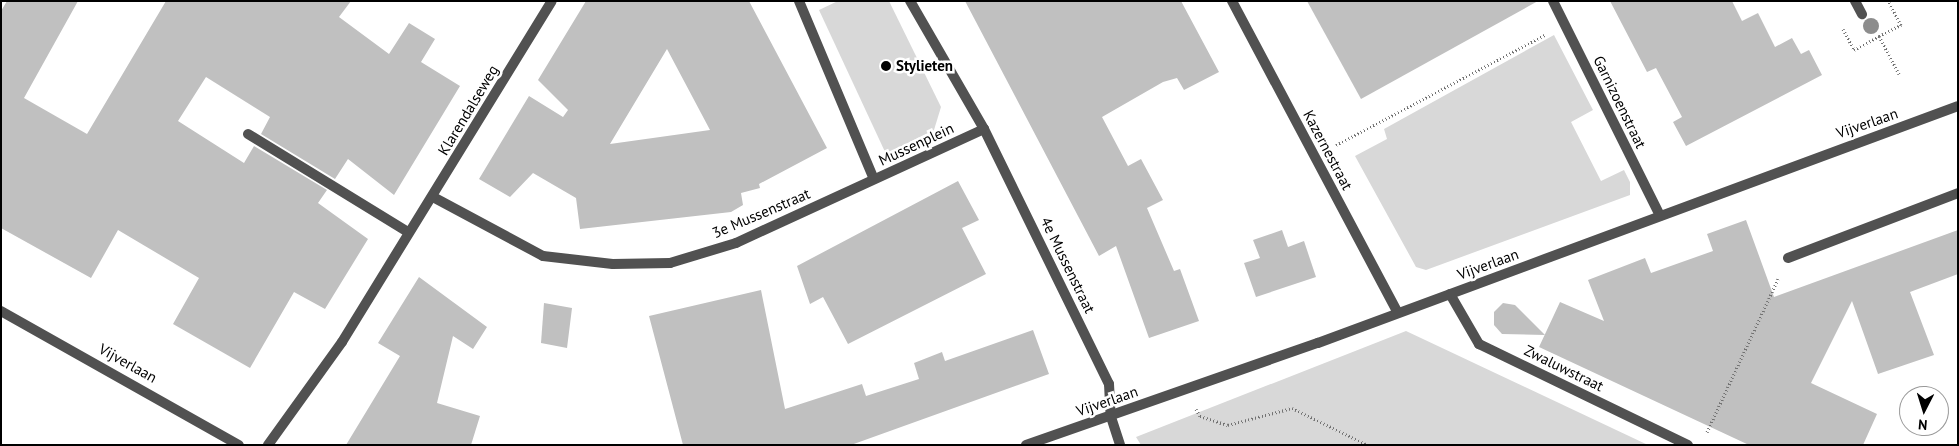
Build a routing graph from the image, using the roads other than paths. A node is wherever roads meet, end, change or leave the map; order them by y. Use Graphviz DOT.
graph roads {
  1 [pos="552,1"];
  2 [pos="799,1"];
  3 [pos="910,1"];
  4 [pos="1232,1"];
  5 [pos="1554,1"];
  6 [pos="1855,1"];
  7 [pos="1862,14"];
  8 [pos="1958,106"];
  9 [pos="984,129"];
  10 [pos="248,134"];
  11 [pos="874,179"];
  12 [pos="1958,194"];
  13 [pos="433,197"];
  14 [pos="1660,216"];
  15 [pos="408,232"];
  16 [pos="1788,258"];
  17 [pos="1450,294"];
  18 [pos="1,311"];
  19 [pos="1398,313"];
  20 [pos="1111,417"];
  21 [pos="239,445"];
  22 [pos="268,445"];
  23 [pos="1026,445"];
  24 [pos="1120,445"];
  25 [pos="1688,445"];
  1 -- 13 [label="street, Klarendalseweg"];
  2 -- 11 [label="street, Mussenplein"];
  3 -- 9 [label="street"];
  4 -- 19 [label="street, Kazernestraat"];
  5 -- 14 [label="street, Garnizoenstraat"];
  6 -- 7 [label="street"];
  8 -- 14 [label="street, Vijverlaan"];
  9 -- 11 [label="street, Mussenplein"];
  9 -- 20 [label="street, 4e Mussenstraat"];
  10 -- 15 [label="street"];
  11 -- 13 [label="street, 3e Mussenstraat"];
  12 -- 16 [label="street"];
  13 -- 15 [label="street, Klarendalseweg"];
  14 -- 17 [label="street, Vijverlaan"];
  15 -- 22 [label="street, Klarendalseweg"];
  17 -- 19 [label="street, Vijverlaan"];
  17 -- 25 [label="street, Zwaluwstraat"];
  18 -- 21 [label="street, Vijverlaan"];
  19 -- 20 [label="street, Vijverlaan"];
  20 -- 23 [label="street, Vijverlaan"];
  20 -- 24 [label="street, 4e Mussenstraat"];
}
